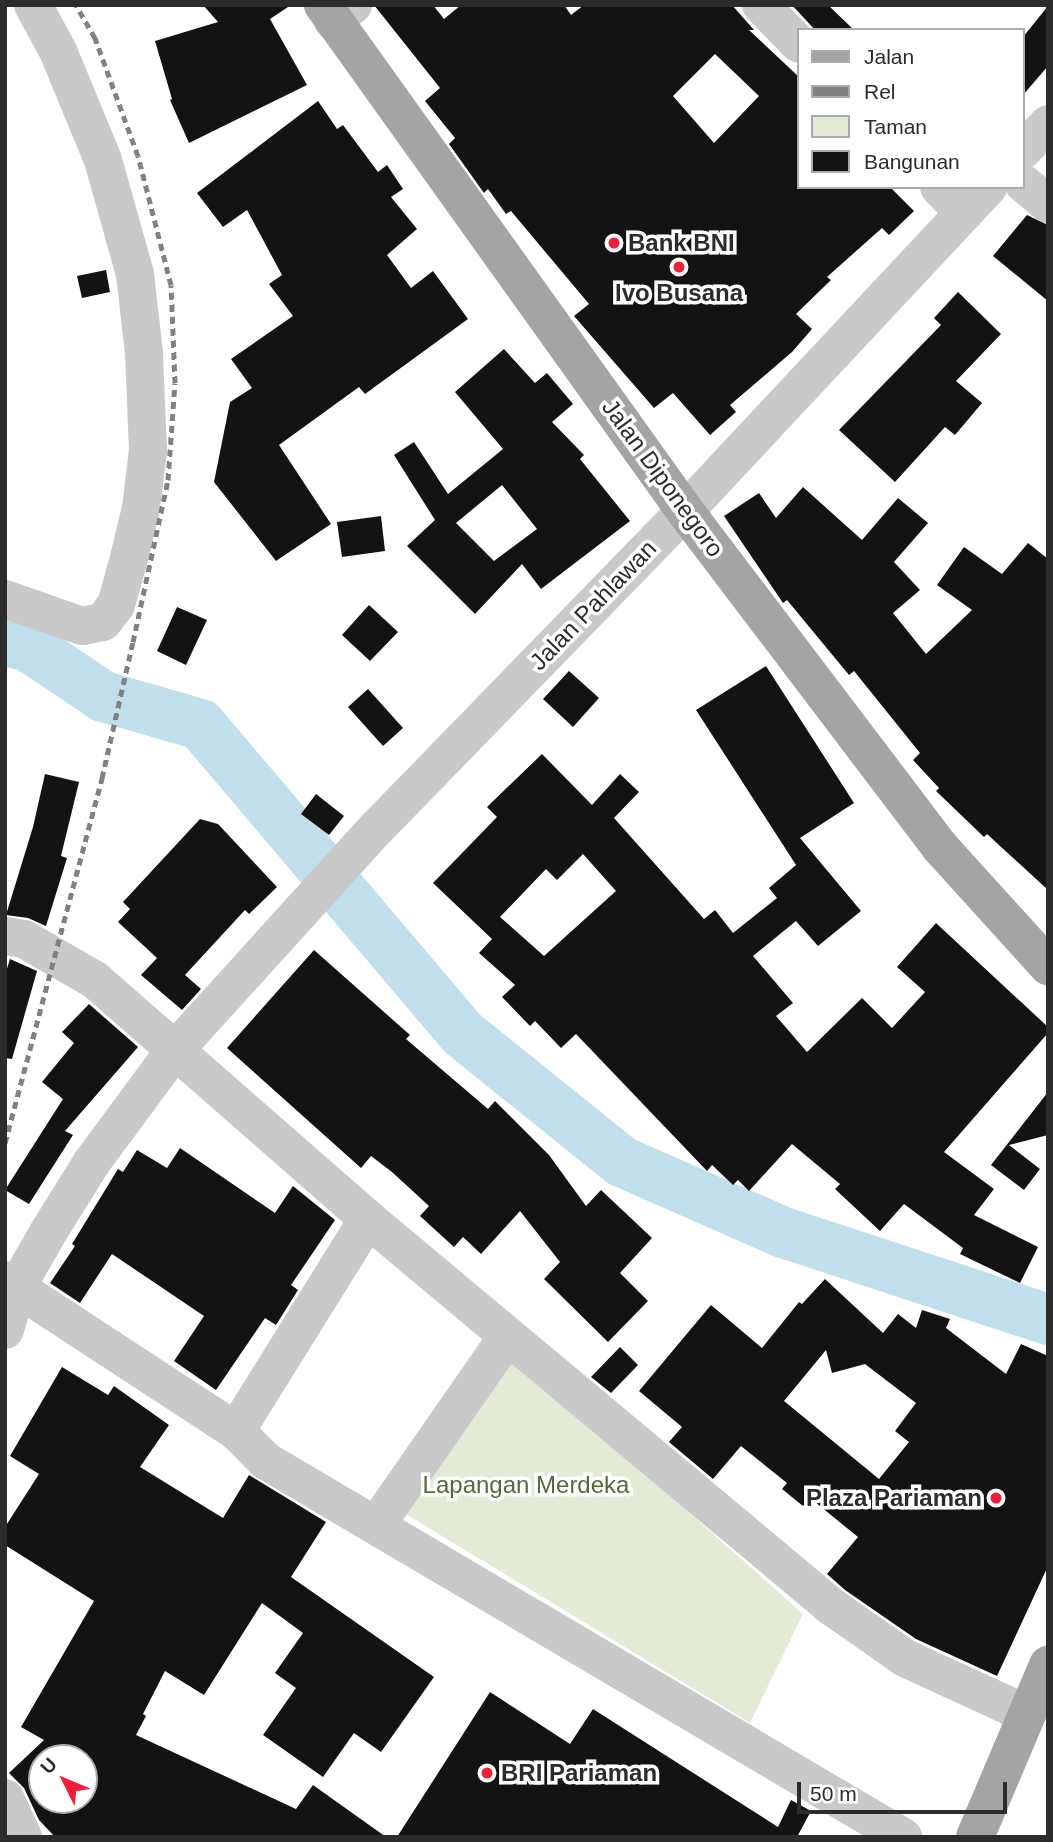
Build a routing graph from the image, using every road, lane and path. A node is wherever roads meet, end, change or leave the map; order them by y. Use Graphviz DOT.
graph roads {
  1 [pos="33,5"];
  2 [pos="761,5"];
  3 [pos="336,10"];
  4 [pos="797,42"];
  5 [pos="1048,124"];
  6 [pos="1025,148"];
  7 [pos="1025,185"];
  8 [pos="964,196"];
  9 [pos="1048,204"];
  10 [pos="685,511"];
  11 [pos="5,599"];
  12 [pos="5,936"];
  13 [pos="1035,945"];
  14 [pos="1048,966"];
  15 [pos="175,1050"];
  16 [pos="368,1219"];
  17 [pos="11,1283"];
  18 [pos="5,1330"];
  19 [pos="507,1337"];
  20 [pos="236,1431"];
  21 [pos="377,1524"];
  22 [pos="1048,1665"];
  23 [pos="1027,1714"];
  24 [pos="5,1798"];
  25 [pos="23,1837"];
  26 [pos="903,1837"];
  27 [pos="975,1837"];
  1 -- 11 [label="street"];
  2 -- 4 [label="street"];
  3 -- 10 [label="main road, Jalan Diponegoro"];
  5 -- 6 [label="street"];
  7 -- 9 [label="street"];
  8 -- 10 [label="street, Jalan Pahlawan"];
  10 -- 13 [label="main road, Jalan Diponegoro"];
  10 -- 15 [label="street, Jalan Pahlawan"];
  12 -- 15 [label="street"];
  13 -- 14 [label="main road, Jalan Diponegoro"];
  15 -- 16 [label="street"];
  15 -- 17 [label="street, Jalan Pahlawan"];
  16 -- 19 [label="street"];
  16 -- 20 [label="street"];
  17 -- 18 [label="street, Jalan Pahlawan"];
  17 -- 20 [label="street"];
  19 -- 21 [label="street"];
  19 -- 23 [label="street"];
  20 -- 21 [label="street"];
  21 -- 26 [label="street"];
  22 -- 23 [label="main road"];
  23 -- 27 [label="main road"];
  24 -- 25 [label="street"];
}
